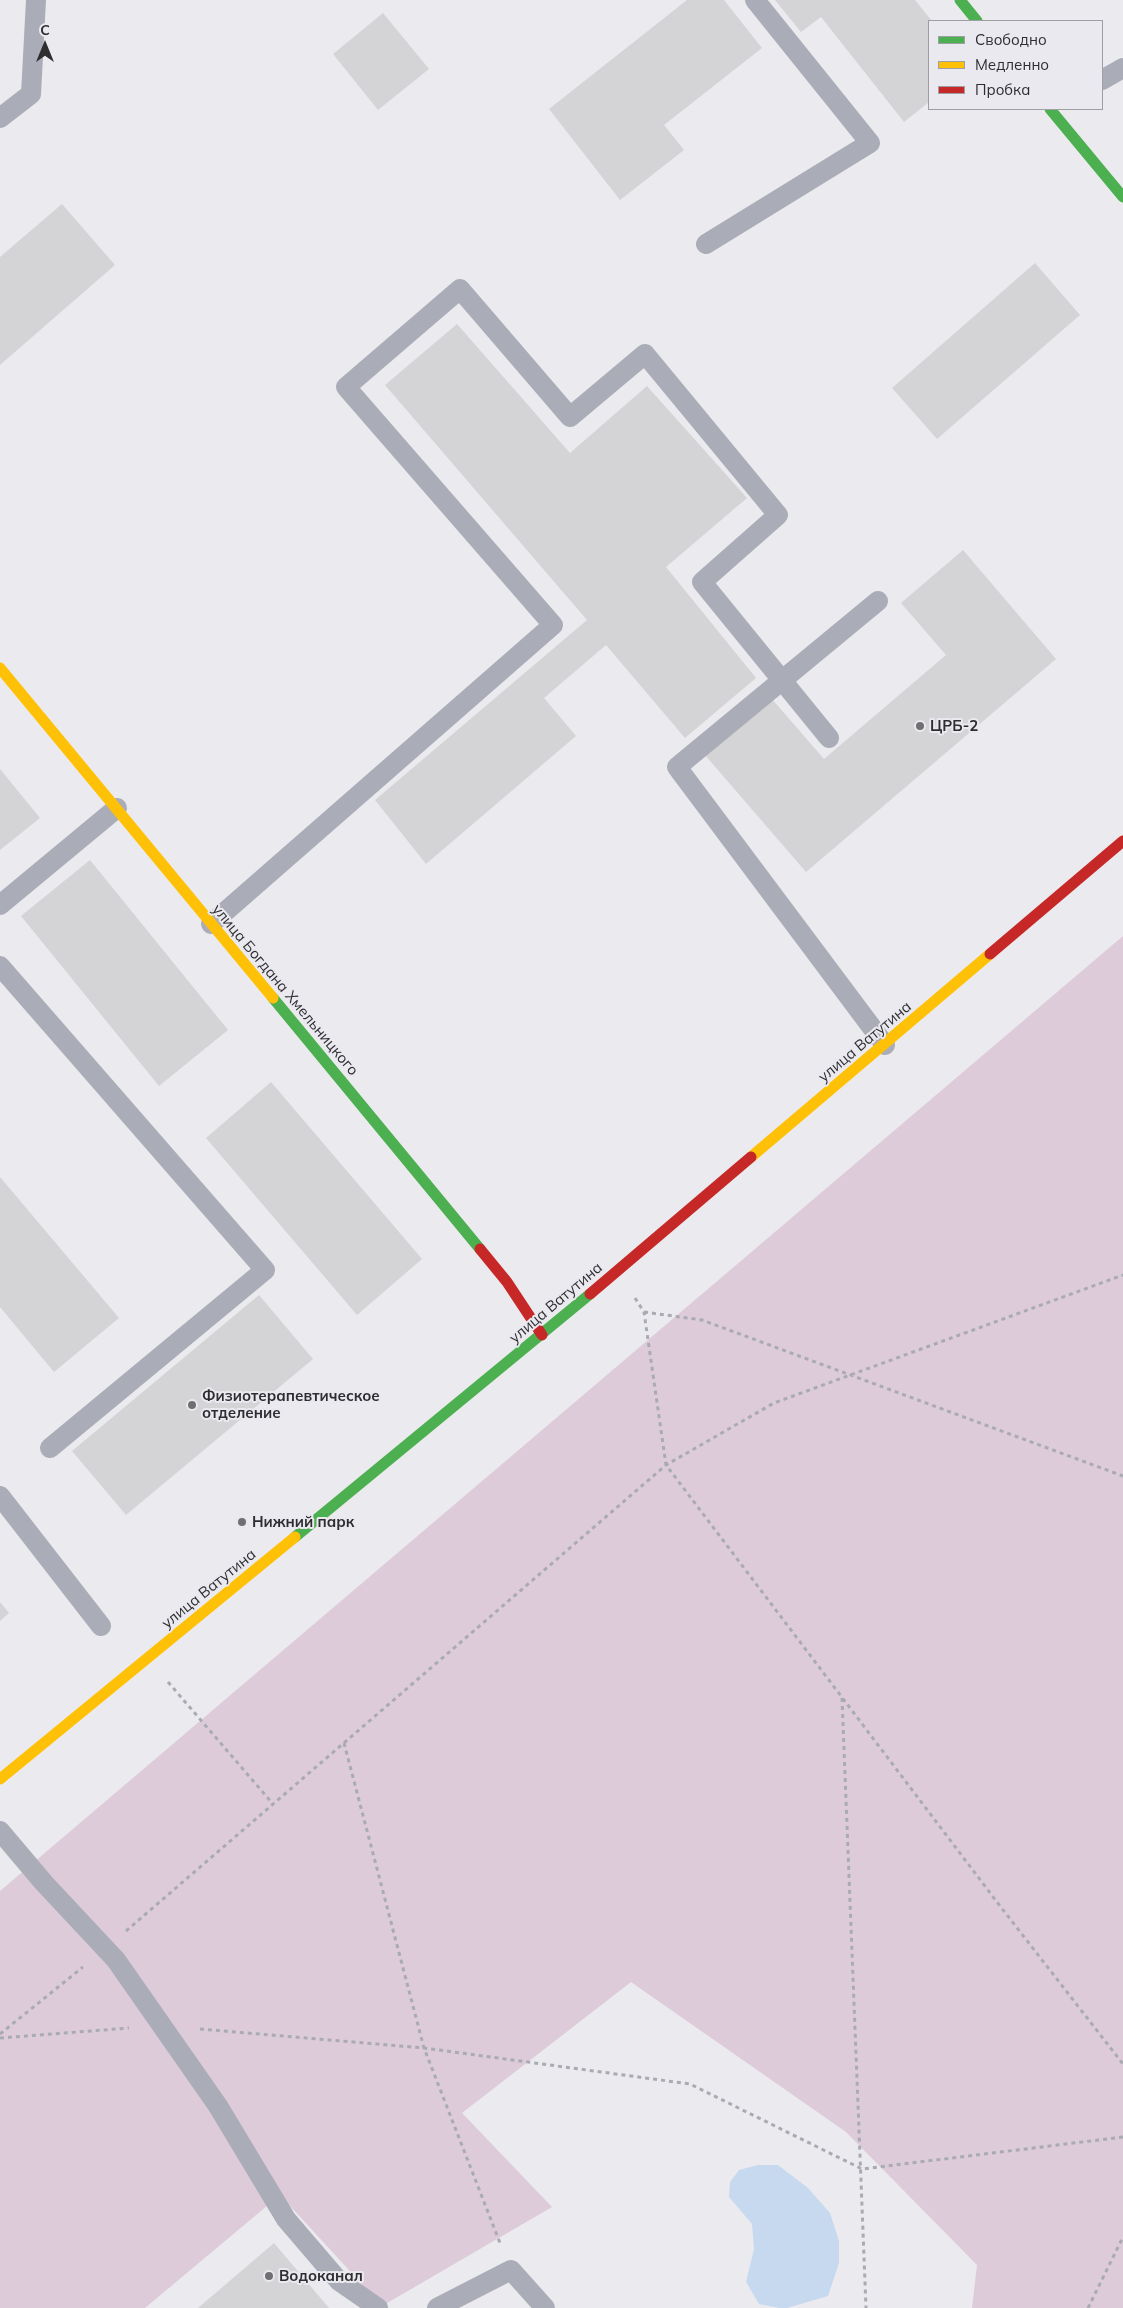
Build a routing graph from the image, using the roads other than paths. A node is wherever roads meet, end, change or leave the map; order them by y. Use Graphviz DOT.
graph roads {
  1 [pos="36,0"];
  2 [pos="754,0"];
  3 [pos="960,0"];
  4 [pos="976,20"];
  5 [pos="1123,68"];
  6 [pos="1103,79"];
  7 [pos="1051,110"];
  8 [pos="0,118"];
  9 [pos="1123,197"];
  10 [pos="706,244"];
  11 [pos="878,601"];
  12 [pos="0,668"];
  13 [pos="780,680"];
  14 [pos="829,738"];
  15 [pos="116,808"];
  16 [pos="1123,841"];
  17 [pos="0,905"];
  18 [pos="211,924"];
  19 [pos="0,966"];
  20 [pos="885,1045"];
  21 [pos="542,1335"];
  22 [pos="50,1448"];
  23 [pos="0,1496"];
  24 [pos="101,1626"];
  25 [pos="0,1779"];
  26 [pos="0,1831"];
  27 [pos="378,2308"];
  28 [pos="437,2308"];
  29 [pos="545,2308"];
  1 -- 8 [label="lane"];
  2 -- 10 [label="lane"];
  3 -- 4 [label="main road"];
  5 -- 6 [label="lane"];
  7 -- 9 [label="main road"];
  11 -- 13 [label="lane"];
  12 -- 15 [label="main road, улица Богдана Хмельницкого"];
  13 -- 14 [label="lane"];
  13 -- 18 [label="lane"];
  13 -- 20 [label="lane"];
  15 -- 17 [label="lane"];
  15 -- 18 [label="main road, улица Богдана Хмельницкого"];
  16 -- 20 [label="main road, улица Ватутина"];
  18 -- 21 [label="main road, улица Богдана Хмельницкого"];
  19 -- 22 [label="lane"];
  20 -- 21 [label="main road, улица Ватутина"];
  21 -- 25 [label="main road, улица Ватутина"];
  23 -- 24 [label="lane"];
  26 -- 27 [label="lane"];
  28 -- 29 [label="lane"];
}
